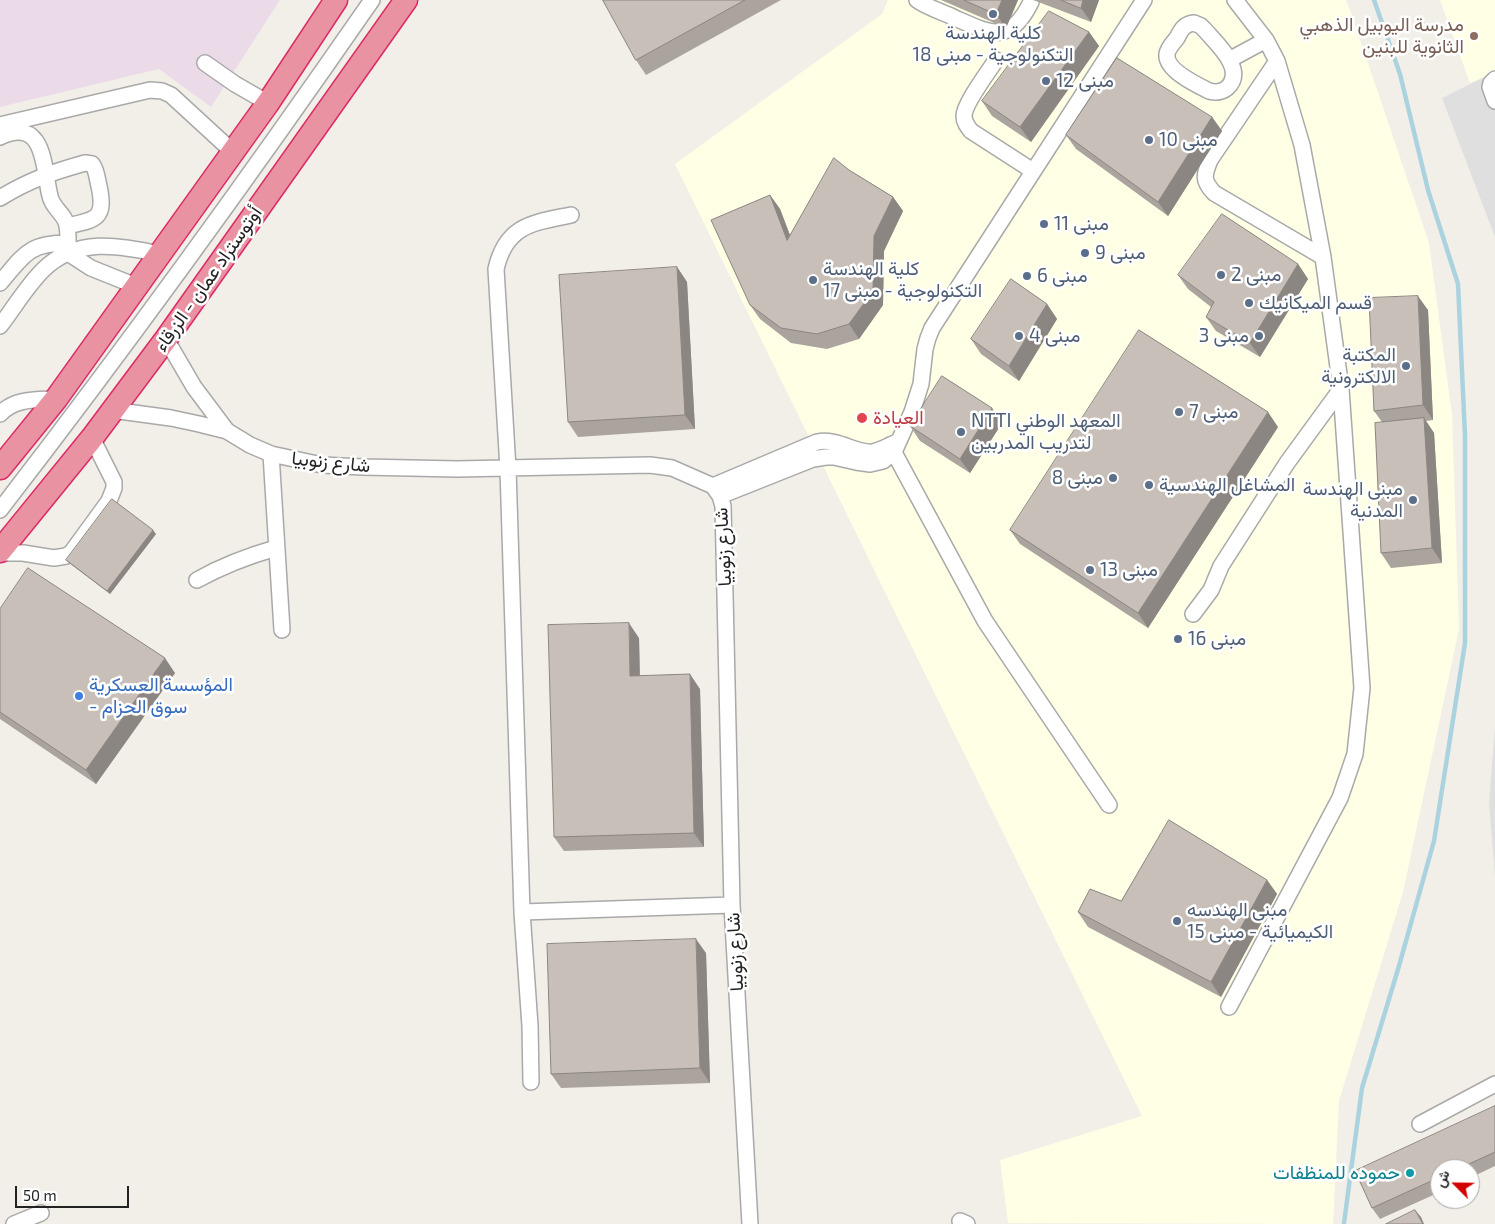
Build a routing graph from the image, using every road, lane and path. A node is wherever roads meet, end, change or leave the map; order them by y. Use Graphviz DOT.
graph roads {
  1 [pos="336,0"];
  2 [pos="362,0"];
  3 [pos="372,0"];
  4 [pos="406,0"];
  5 [pos="917,0"];
  6 [pos="1144,0"];
  7 [pos="1235,0"];
  8 [pos="1030,2"];
  9 [pos="1266,40"];
  10 [pos="996,60"];
  11 [pos="1229,60"];
  12 [pos="1277,61"];
  13 [pos="205,64"];
  14 [pos="1495,79"];
  15 [pos="1495,101"];
  16 [pos="268,103"];
  17 [pos="0,125"];
  18 [pos="0,137"];
  19 [pos="233,152"];
  20 [pos="1034,171"];
  21 [pos="46,174"];
  22 [pos="0,198"];
  23 [pos="571,215"];
  24 [pos="67,226"];
  25 [pos="68,248"];
  26 [pos="160,254"];
  27 [pos="1323,256"];
  28 [pos="0,283"];
  29 [pos="136,286"];
  30 [pos="0,326"];
  31 [pos="166,339"];
  32 [pos="1341,389"];
  33 [pos="56,399"];
  34 [pos="112,410"];
  35 [pos="0,414"];
  36 [pos="227,432"];
  37 [pos="92,438"];
  38 [pos="823,441"];
  39 [pos="895,446"];
  40 [pos="271,454"];
  41 [pos="797,457"];
  42 [pos="826,457"];
  43 [pos="0,468"];
  44 [pos="508,469"];
  45 [pos="716,491"];
  46 [pos="0,497"];
  47 [pos="0,510"];
  48 [pos="276,548"];
  49 [pos="0,552"];
  50 [pos="196,580"];
  51 [pos="1193,614"];
  52 [pos="282,630"];
  53 [pos="1109,805"];
  54 [pos="732,905"];
  55 [pos="522,912"];
  56 [pos="1229,1007"];
  57 [pos="531,1082"];
  58 [pos="1495,1084"];
  59 [pos="1420,1124"];
  60 [pos="41,1213"];
  61 [pos="14,1224"];
  62 [pos="750,1224"];
  1 -- 16 [label="highway"];
  2 -- 46 [label="street"];
  3 -- 47 [label="street"];
  4 -- 31 [label="highway, أوتوستراد عمان - الزرقاء"];
  5 -- 8 [label="street"];
  6 -- 20 [label="street"];
  7 -- 9 [label="street"];
  9 -- 11 [label="street"];
  9 -- 12 [label="street"];
  10 -- 20 [label="street"];
  11 -- 11 [label="street"];
  12 -- 27 [label="street"];
  12 -- 27 [label="street"];
  13 -- 16 [label="street"];
  14 -- 15 [label="street"];
  16 -- 19 [label="highway"];
  17 -- 19 [label="street"];
  18 -- 21 [label="street"];
  19 -- 26 [label="highway"];
  20 -- 39 [label="street"];
  21 -- 22 [label="street"];
  21 -- 24 [label="street"];
  21 -- 24 [label="street"];
  23 -- 44 [label="street"];
  24 -- 25 [label="street"];
  25 -- 26 [label="street"];
  25 -- 28 [label="street"];
  25 -- 29 [label="street"];
  25 -- 30 [label="street"];
  26 -- 29 [label="highway"];
  27 -- 32 [label="street"];
  29 -- 33 [label="highway"];
  31 -- 34 [label="highway, أوتوستراد عمان - الزرقاء"];
  31 -- 36 [label="street"];
  32 -- 51 [label="street"];
  32 -- 56 [label="street"];
  33 -- 35 [label="street"];
  33 -- 43 [label="highway"];
  34 -- 36 [label="street, شارع زنوبيا"];
  34 -- 37 [label="highway, أوتوستراد عمان - الزرقاء"];
  36 -- 40 [label="street, شارع زنوبيا"];
  37 -- 49 [label="highway, أوتوستراد عمان - الزرقاء"];
  37 -- 49 [label="street"];
  38 -- 39 [label="street"];
  38 -- 41 [label="street"];
  38 -- 42 [label="street"];
  39 -- 42 [label="street"];
  39 -- 53 [label="street"];
  40 -- 44 [label="street, شارع زنوبيا"];
  40 -- 48 [label="street"];
  41 -- 42 [label="street"];
  41 -- 45 [label="street"];
  44 -- 45 [label="street, شارع زنوبيا"];
  44 -- 55 [label="street"];
  45 -- 54 [label="street, شارع زنوبيا"];
  48 -- 50 [label="street"];
  48 -- 52 [label="street"];
  54 -- 55 [label="street"];
  54 -- 62 [label="street, شارع زنوبيا"];
  55 -- 57 [label="street"];
  58 -- 59 [label="street"];
  60 -- 61 [label="street"];
}
